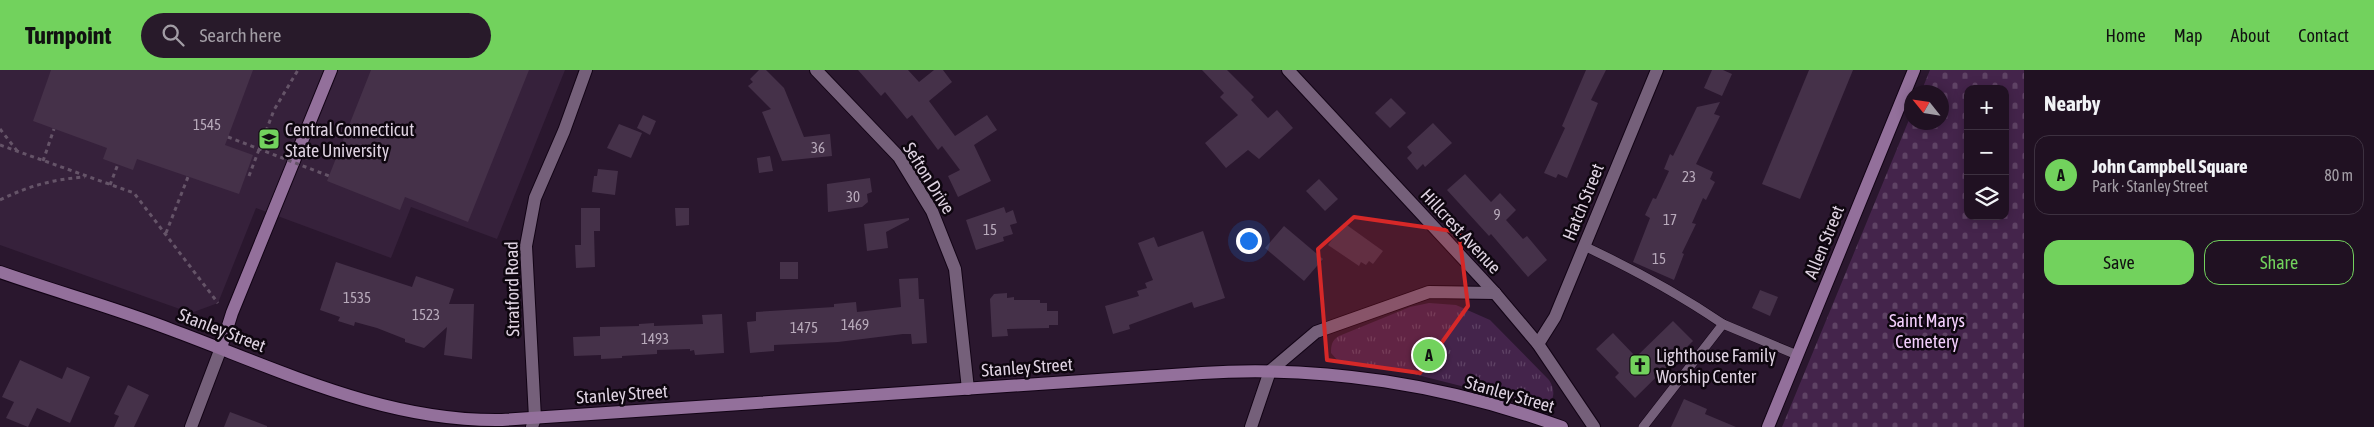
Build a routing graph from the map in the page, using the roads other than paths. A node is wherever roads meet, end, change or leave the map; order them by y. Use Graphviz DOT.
graph roads {
  1 [pos="331,70"];
  2 [pos="586,70"];
  3 [pos="816,70"];
  4 [pos="1288,70"];
  5 [pos="1657,70"];
  6 [pos="1914,70"];
  7 [pos="1584,246"];
  8 [pos="0,272"];
  9 [pos="1495,293"];
  10 [pos="1723,324"];
  11 [pos="1538,344"];
  12 [pos="221,348"];
  13 [pos="1797,355"];
  14 [pos="1270,371"];
  15 [pos="968,389"];
  16 [pos="534,422"];
  17 [pos="191,427"];
  18 [pos="1251,427"];
  19 [pos="1562,427"];
  20 [pos="1594,427"];
  21 [pos="1643,427"];
  22 [pos="1768,427"];
  1 -- 12 [label="main road"];
  2 -- 16 [label="street, Stratford Road"];
  3 -- 15 [label="street, Sefton Drive"];
  4 -- 9 [label="street, Hillcrest Avenue"];
  5 -- 7 [label="street, Hatch Street"];
  6 -- 13 [label="main road, Allen Street"];
  7 -- 10 [label="lane"];
  7 -- 11 [label="street, Hatch Street"];
  8 -- 12 [label="main road, Stanley Street"];
  9 -- 11 [label="street, Hillcrest Avenue"];
  9 -- 14 [label="street"];
  10 -- 13 [label="lane"];
  10 -- 21 [label="lane"];
  11 -- 20 [label="street, Hillcrest Avenue"];
  12 -- 16 [label="main road, Stanley Street"];
  12 -- 17 [label="street"];
  13 -- 22 [label="main road, Allen Street"];
  14 -- 15 [label="main road, Stanley Street"];
  14 -- 18 [label="street"];
  14 -- 19 [label="main road, Stanley Street"];
  15 -- 16 [label="main road, Stanley Street"];
}
